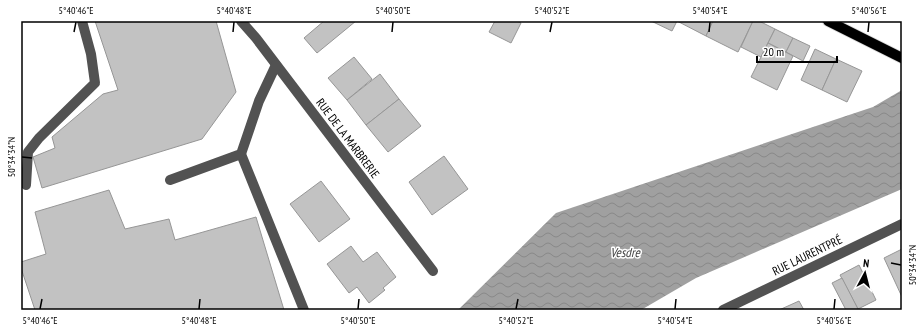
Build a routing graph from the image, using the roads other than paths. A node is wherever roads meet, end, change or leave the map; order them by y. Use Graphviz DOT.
graph roads {
  1 [pos="82,21"];
  2 [pos="241,21"];
  3 [pos="828,21"];
  4 [pos="902,58"];
  5 [pos="276,65"];
  6 [pos="241,154"];
  7 [pos="170,180"];
  8 [pos="26,185"];
  9 [pos="902,224"];
  10 [pos="433,271"];
  11 [pos="304,310"];
  12 [pos="723,310"];
  1 -- 8 [label="street"];
  2 -- 5 [label="street, RUE DE LA MARBRERIE"];
  3 -- 4 [label="main road"];
  5 -- 6 [label="street"];
  5 -- 10 [label="street, RUE DE LA MARBRERIE"];
  6 -- 7 [label="street"];
  6 -- 11 [label="street"];
  9 -- 12 [label="street, RUE LAURENTPRÉ"];
}
